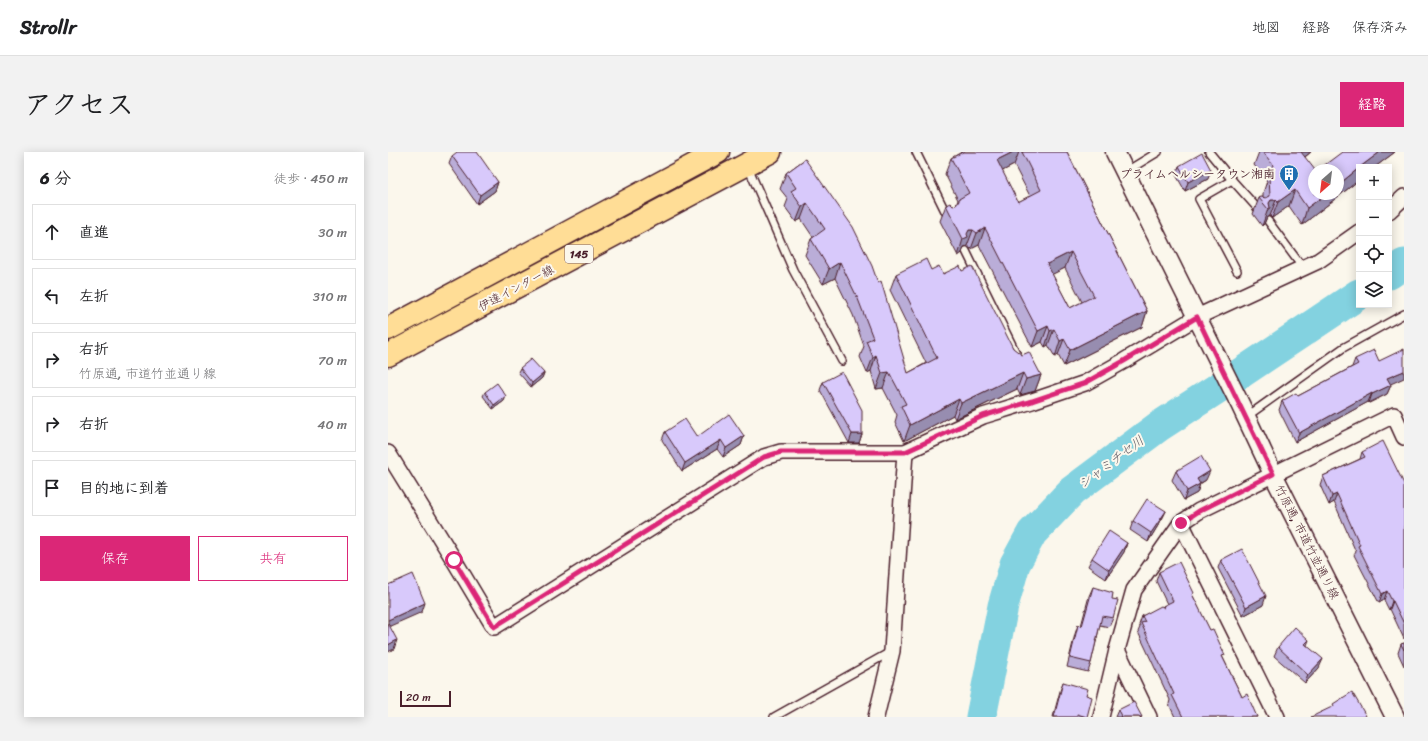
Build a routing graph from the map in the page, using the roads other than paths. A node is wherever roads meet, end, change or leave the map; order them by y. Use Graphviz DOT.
graph roads {
  1 [pos="718,152"];
  2 [pos="770,152"];
  3 [pos="916,152"];
  4 [pos="1115,152"];
  5 [pos="1158,152"];
  6 [pos="1209,152"];
  7 [pos="747,164"];
  8 [pos="1125,172"];
  9 [pos="1232,180"];
  10 [pos="1404,197"];
  11 [pos="1392,207"];
  12 [pos="1259,210"];
  13 [pos="948,217"];
  14 [pos="1268,221"];
  15 [pos="1356,234"];
  16 [pos="966,251"];
  17 [pos="1303,268"];
  18 [pos="1237,271"];
  19 [pos="1404,314"];
  20 [pos="1197,317"];
  21 [pos="388,329"];
  22 [pos="1017,355"];
  23 [pos="388,356"];
  24 [pos="842,361"];
  25 [pos="1243,410"];
  26 [pos="1399,412"];
  27 [pos="1404,437"];
  28 [pos="905,452"];
  29 [pos="388,453"];
  30 [pos="1273,474"];
  31 [pos="1181,523"];
  32 [pos="1117,650"];
  33 [pos="892,651"];
  34 [pos="774,717"];
  35 [pos="876,717"];
  36 [pos="1100,717"];
  37 [pos="1149,717"];
  38 [pos="1277,717"];
  39 [pos="1395,717"];
  1 -- 21 [label="main road, 伊達インター線 / 145"];
  2 -- 7 [label="main road, 伊達インター線 / 145"];
  3 -- 13 [label="lane"];
  4 -- 8 [label="street, 竹原通, 市道竹並通り線"];
  5 -- 8 [label="lane"];
  6 -- 9 [label="lane"];
  7 -- 23 [label="main road, 伊達インター線 / 145"];
  7 -- 24 [label="lane"];
  8 -- 20 [label="street, 竹原通, 市道竹並通り線"];
  9 -- 12 [label="lane"];
  9 -- 18 [label="lane"];
  10 -- 11 [label="street"];
  14 -- 17 [label="lane"];
  15 -- 17 [label="street"];
  16 -- 22 [label="lane"];
  17 -- 20 [label="street"];
  19 -- 25 [label="lane"];
  20 -- 25 [label="street, 竹原通, 市道竹並通り線"];
  20 -- 28 [label="street"];
  25 -- 30 [label="street, 竹原通, 市道竹並通り線"];
  26 -- 27 [label="street"];
  26 -- 30 [label="street"];
  28 -- 29 [label="street"];
  28 -- 33 [label="street"];
  30 -- 31 [label="street"];
  30 -- 39 [label="street, 竹原通, 市道竹並通り線"];
  31 -- 32 [label="street"];
  31 -- 38 [label="street"];
  32 -- 36 [label="street"];
  32 -- 37 [label="street"];
  33 -- 34 [label="lane"];
  33 -- 35 [label="street"];
}
